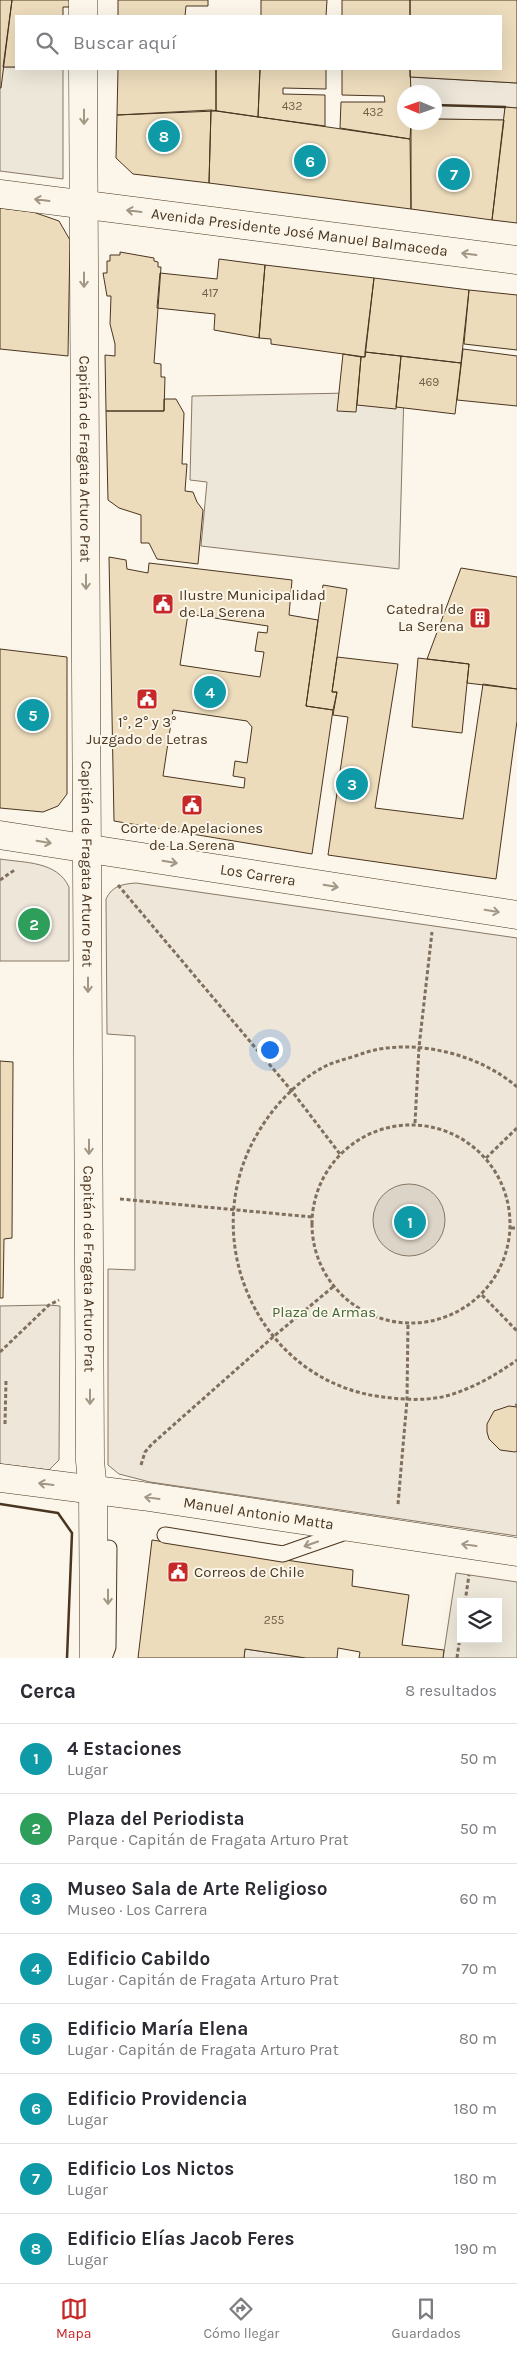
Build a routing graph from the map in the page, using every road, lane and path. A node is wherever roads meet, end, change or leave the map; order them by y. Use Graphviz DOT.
graph roads {
  1 [pos="83,0"];
  2 [pos="83,15"];
  3 [pos="83,70"];
  4 [pos="0,194"];
  5 [pos="84,205"];
  6 [pos="517,260"];
  7 [pos="0,835"];
  8 [pos="88,849"];
  9 [pos="24,864"];
  10 [pos="0,880"];
  11 [pos="436,902"];
  12 [pos="517,915"];
  13 [pos="419,1047"];
  14 [pos="517,1087"];
  15 [pos="291,1090"];
  16 [pos="415,1123"];
  17 [pos="517,1128"];
  18 [pos="340,1154"];
  19 [pos="486,1158"];
  20 [pos="90,1195"];
  21 [pos="232,1211"];
  22 [pos="312,1217"];
  23 [pos="511,1228"];
  24 [pos="517,1228"];
  25 [pos="89,1285"];
  26 [pos="334,1286"];
  27 [pos="482,1295"];
  28 [pos="408,1322"];
  29 [pos="517,1331"];
  30 [pos="273,1337"];
  31 [pos="0,1352"];
  32 [pos="517,1360"];
  33 [pos="6,1381"];
  34 [pos="407,1400"];
  35 [pos="5,1424"];
  36 [pos="0,1478"];
  37 [pos="93,1491"];
  38 [pos="142,1496"];
  39 [pos="357,1528"];
  40 [pos="396,1534"];
  41 [pos="165,1535"];
  42 [pos="109,1548"];
  43 [pos="517,1552"];
  44 [pos="459,1643"];
  45 [pos="94,1658"];
  46 [pos="104,1658"];
  47 [pos="457,1658"];
  1 -- 2 [label="street"];
  3 -- 5 [label="street, Capitán de Fragata Arturo Prat, one-way"];
  5 -- 4 [label="street, Avenida Presidente José Manuel Balmaceda, one-way"];
  6 -- 5 [label="street, Avenida Presidente José Manuel Balmaceda, one-way"];
  5 -- 8 [label="street, Capitán de Fragata Arturo Prat, one-way"];
  7 -- 8 [label="street, Los Carrera, one-way"];
  8 -- 11 [label="street, Los Carrera, one-way"];
  8 -- 15 [label="path"];
  8 -- 20 [label="street, Capitán de Fragata Arturo Prat, one-way"];
  9 -- 10 [label="path"];
  11 -- 12 [label="street, Los Carrera, one-way"];
  11 -- 13 [label="path"];
  13 -- 14 [label="path"];
  13 -- 15 [label="path"];
  13 -- 16 [label="path"];
  15 -- 18 [label="path"];
  15 -- 21 [label="path"];
  16 -- 18 [label="path"];
  16 -- 19 [label="path"];
  17 -- 19 [label="path"];
  18 -- 22 [label="path"];
  19 -- 23 [label="path"];
  20 -- 21 [label="path"];
  20 -- 25 [label="street, Capitán de Fragata Arturo Prat"];
  21 -- 22 [label="path"];
  21 -- 30 [label="path"];
  22 -- 26 [label="path"];
  23 -- 24 [label="path"];
  23 -- 27 [label="path"];
  25 -- 31 [label="path"];
  25 -- 37 [label="street, Capitán de Fragata Arturo Prat, one-way"];
  26 -- 28 [label="path"];
  26 -- 30 [label="path"];
  27 -- 28 [label="path"];
  27 -- 29 [label="path"];
  28 -- 34 [label="path"];
  30 -- 34 [label="path"];
  30 -- 38 [label="path"];
  32 -- 34 [label="path"];
  33 -- 35 [label="path"];
  34 -- 40 [label="path"];
  37 -- 36 [label="street, Manuel Antonio Matta, one-way"];
  37 -- 38 [label="street, Manuel Antonio Matta"];
  37 -- 45 [label="street, Capitán de Fragata Arturo Prat"];
  39 -- 38 [label="street, Manuel Antonio Matta, one-way"];
  39 -- 40 [label="street, Manuel Antonio Matta"];
  39 -- 41 [label="lane, one-way"];
  43 -- 40 [label="street, Manuel Antonio Matta, one-way"];
  42 -- 46 [label="lane, one-way"];
  44 -- 47 [label="path"];
}
